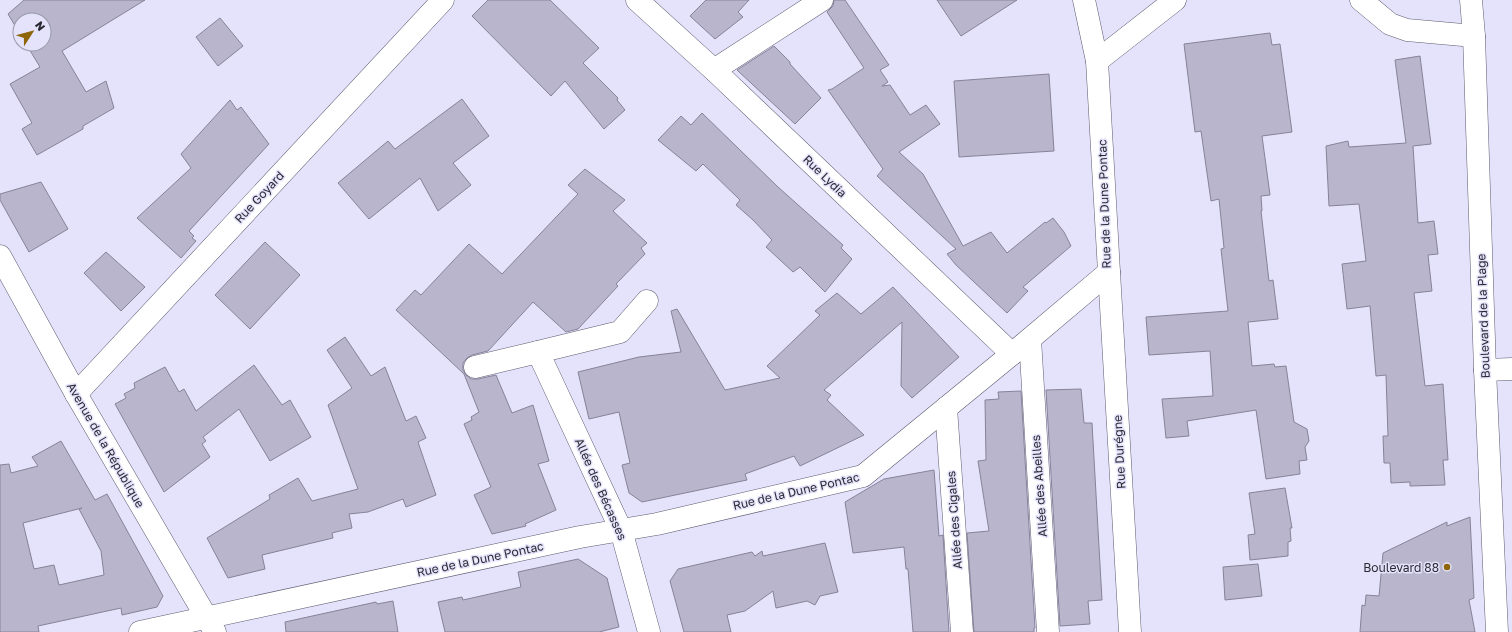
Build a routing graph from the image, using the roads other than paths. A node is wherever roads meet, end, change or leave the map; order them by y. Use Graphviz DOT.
graph roads {
  1 [pos="443,0"];
  2 [pos="638,0"];
  3 [pos="822,0"];
  4 [pos="1084,0"];
  5 [pos="1175,0"];
  6 [pos="1361,0"];
  7 [pos="1471,0"];
  8 [pos="1474,36"];
  9 [pos="1097,61"];
  10 [pos="714,70"];
  11 [pos="0,256"];
  12 [pos="1109,272"];
  13 [pos="647,302"];
  14 [pos="1030,339"];
  15 [pos="538,352"];
  16 [pos="1012,354"];
  17 [pos="475,367"];
  18 [pos="1512,369"];
  19 [pos="1484,370"];
  20 [pos="76,394"];
  21 [pos="946,408"];
  22 [pos="621,530"];
  23 [pos="211,625"];
  24 [pos="140,632"];
  25 [pos="648,632"];
  26 [pos="962,632"];
  27 [pos="1048,632"];
  28 [pos="1130,632"];
  29 [pos="1497,632"];
  1 -- 20 [label="street, Rue Goyard"];
  2 -- 10 [label="street, Rue Lydia"];
  3 -- 10 [label="street"];
  4 -- 9 [label="street, Rue de la Dune Pontac"];
  5 -- 9 [label="street"];
  6 -- 8 [label="street"];
  7 -- 8 [label="street, Boulevard de la Plage"];
  8 -- 19 [label="street, Boulevard de la Plage"];
  9 -- 12 [label="street, Rue de la Dune Pontac"];
  10 -- 16 [label="street, Rue Lydia"];
  11 -- 20 [label="street, Avenue de la République"];
  12 -- 14 [label="street, Rue de la Dune Pontac"];
  12 -- 28 [label="street, Rue Durégne"];
  13 -- 15 [label="street"];
  14 -- 16 [label="street, Rue de la Dune Pontac"];
  14 -- 27 [label="street, Allée des Abeilles"];
  15 -- 17 [label="street"];
  15 -- 22 [label="street, Allée des Bécasses"];
  16 -- 21 [label="street, Rue de la Dune Pontac"];
  18 -- 19 [label="street"];
  19 -- 29 [label="street, Boulevard de la Plage"];
  20 -- 23 [label="street, Avenue de la République"];
  21 -- 22 [label="street, Rue de la Dune Pontac"];
  21 -- 26 [label="street, Allée des Cigales"];
  22 -- 23 [label="street, Rue de la Dune Pontac"];
  22 -- 25 [label="street, Allée des Bécasses"];
  23 -- 24 [label="street, Rue de la Dune Pontac"];
}
